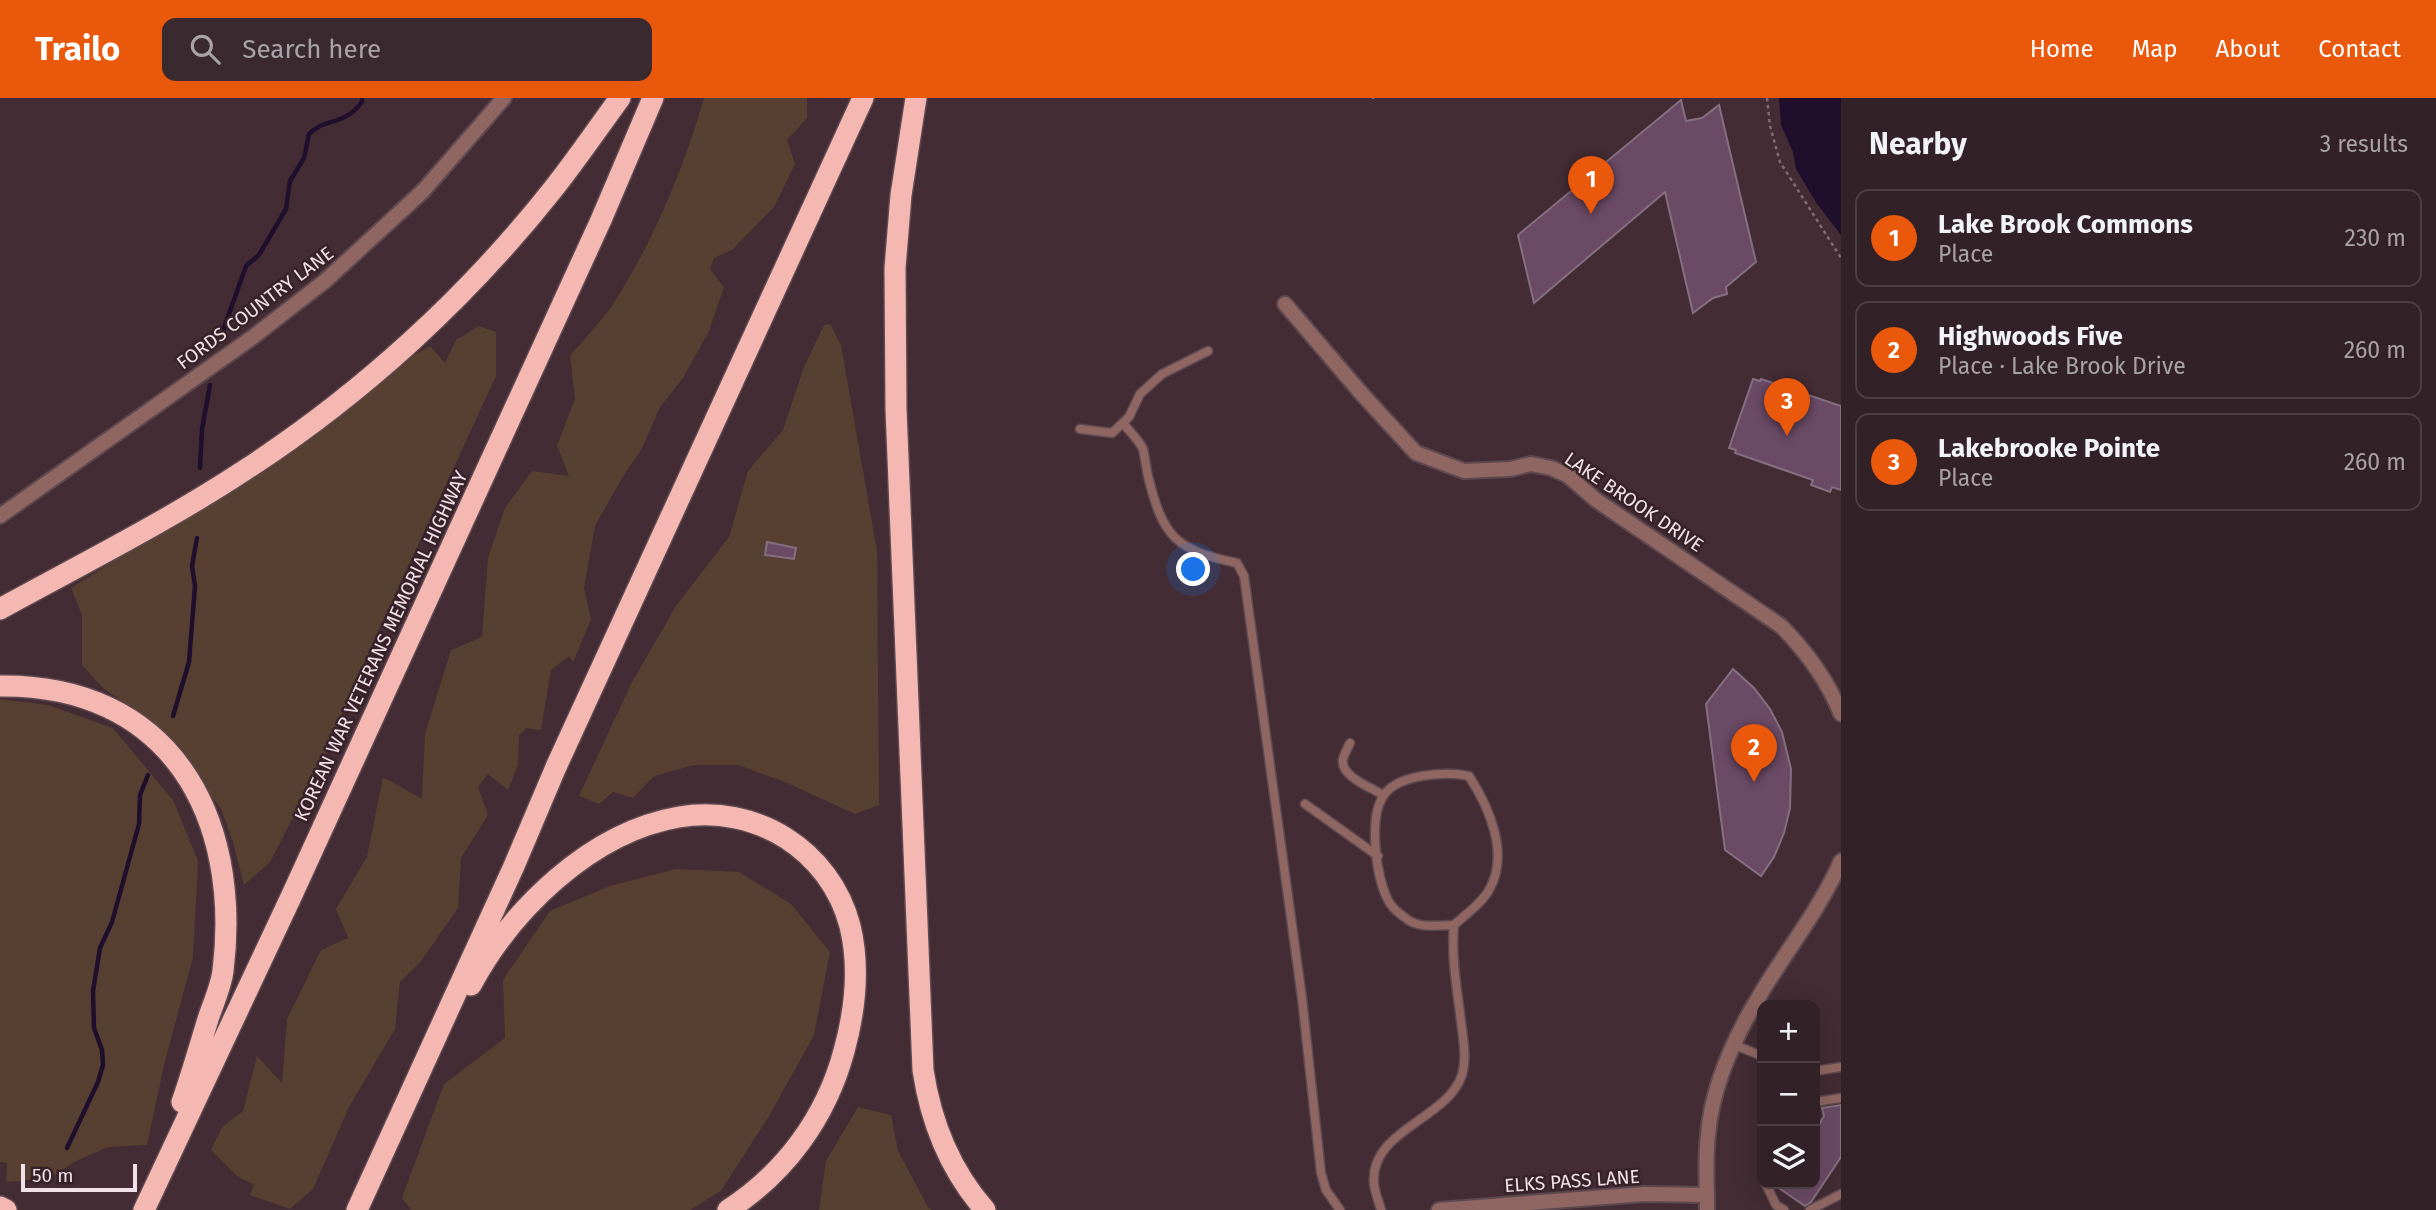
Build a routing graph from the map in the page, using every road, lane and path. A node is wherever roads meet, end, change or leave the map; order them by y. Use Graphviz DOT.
graph roads {
  1 [pos="504,98"];
  2 [pos="620,98"];
  3 [pos="653,98"];
  4 [pos="863,98"];
  5 [pos="916,98"];
  6 [pos="1767,98"];
  7 [pos="1841,258"];
  8 [pos="1285,304"];
  9 [pos="1209,351"];
  10 [pos="1123,423"];
  11 [pos="1080,429"];
  12 [pos="0,516"];
  13 [pos="0,609"];
  14 [pos="0,686"];
  15 [pos="1841,714"];
  16 [pos="1350,743"];
  17 [pos="1383,795"];
  18 [pos="1305,804"];
  19 [pos="1377,856"];
  20 [pos="1841,861"];
  21 [pos="1454,925"];
  22 [pos="1735,1045"];
  23 [pos="1757,1054"];
  24 [pos="1841,1067"];
  25 [pos="1820,1070"];
  26 [pos="1841,1098"];
  27 [pos="1820,1101"];
  28 [pos="394,1129"];
  29 [pos="1768,1189"];
  30 [pos="1841,1194"];
  31 [pos="148,1203"];
  32 [pos="1707,1203"];
  33 [pos="0,1207"];
  34 [pos="6,1210"];
  35 [pos="357,1210"];
  36 [pos="727,1210"];
  37 [pos="985,1210"];
  38 [pos="1340,1210"];
  39 [pos="1381,1210"];
  40 [pos="1439,1210"];
  41 [pos="1783,1210"];
  42 [pos="1810,1210"];
  1 -- 12 [label="street, FORDS COUNTRY LANE"];
  2 -- 13 [label="highway"];
  3 -- 31 [label="highway, KOREAN WAR VETERANS MEMORIAL HIGHWAY"];
  4 -- 28 [label="highway"];
  5 -- 37 [label="highway"];
  6 -- 7 [label="path"];
  8 -- 15 [label="street, LAKE BROOK DRIVE"];
  9 -- 10 [label="lane"];
  10 -- 11 [label="lane"];
  10 -- 38 [label="lane"];
  14 -- 31 [label="highway"];
  16 -- 17 [label="lane"];
  17 -- 19 [label="lane"];
  17 -- 21 [label="lane"];
  18 -- 19 [label="lane"];
  19 -- 21 [label="lane"];
  20 -- 22 [label="street"];
  21 -- 39 [label="lane"];
  22 -- 23 [label="lane"];
  22 -- 32 [label="street"];
  24 -- 25 [label="lane"];
  26 -- 27 [label="lane"];
  28 -- 35 [label="highway"];
  28 -- 36 [label="highway"];
  29 -- 41 [label="lane"];
  30 -- 42 [label="lane"];
  32 -- 40 [label="street, ELKS PASS LANE"];
  33 -- 34 [label="highway"];
}
